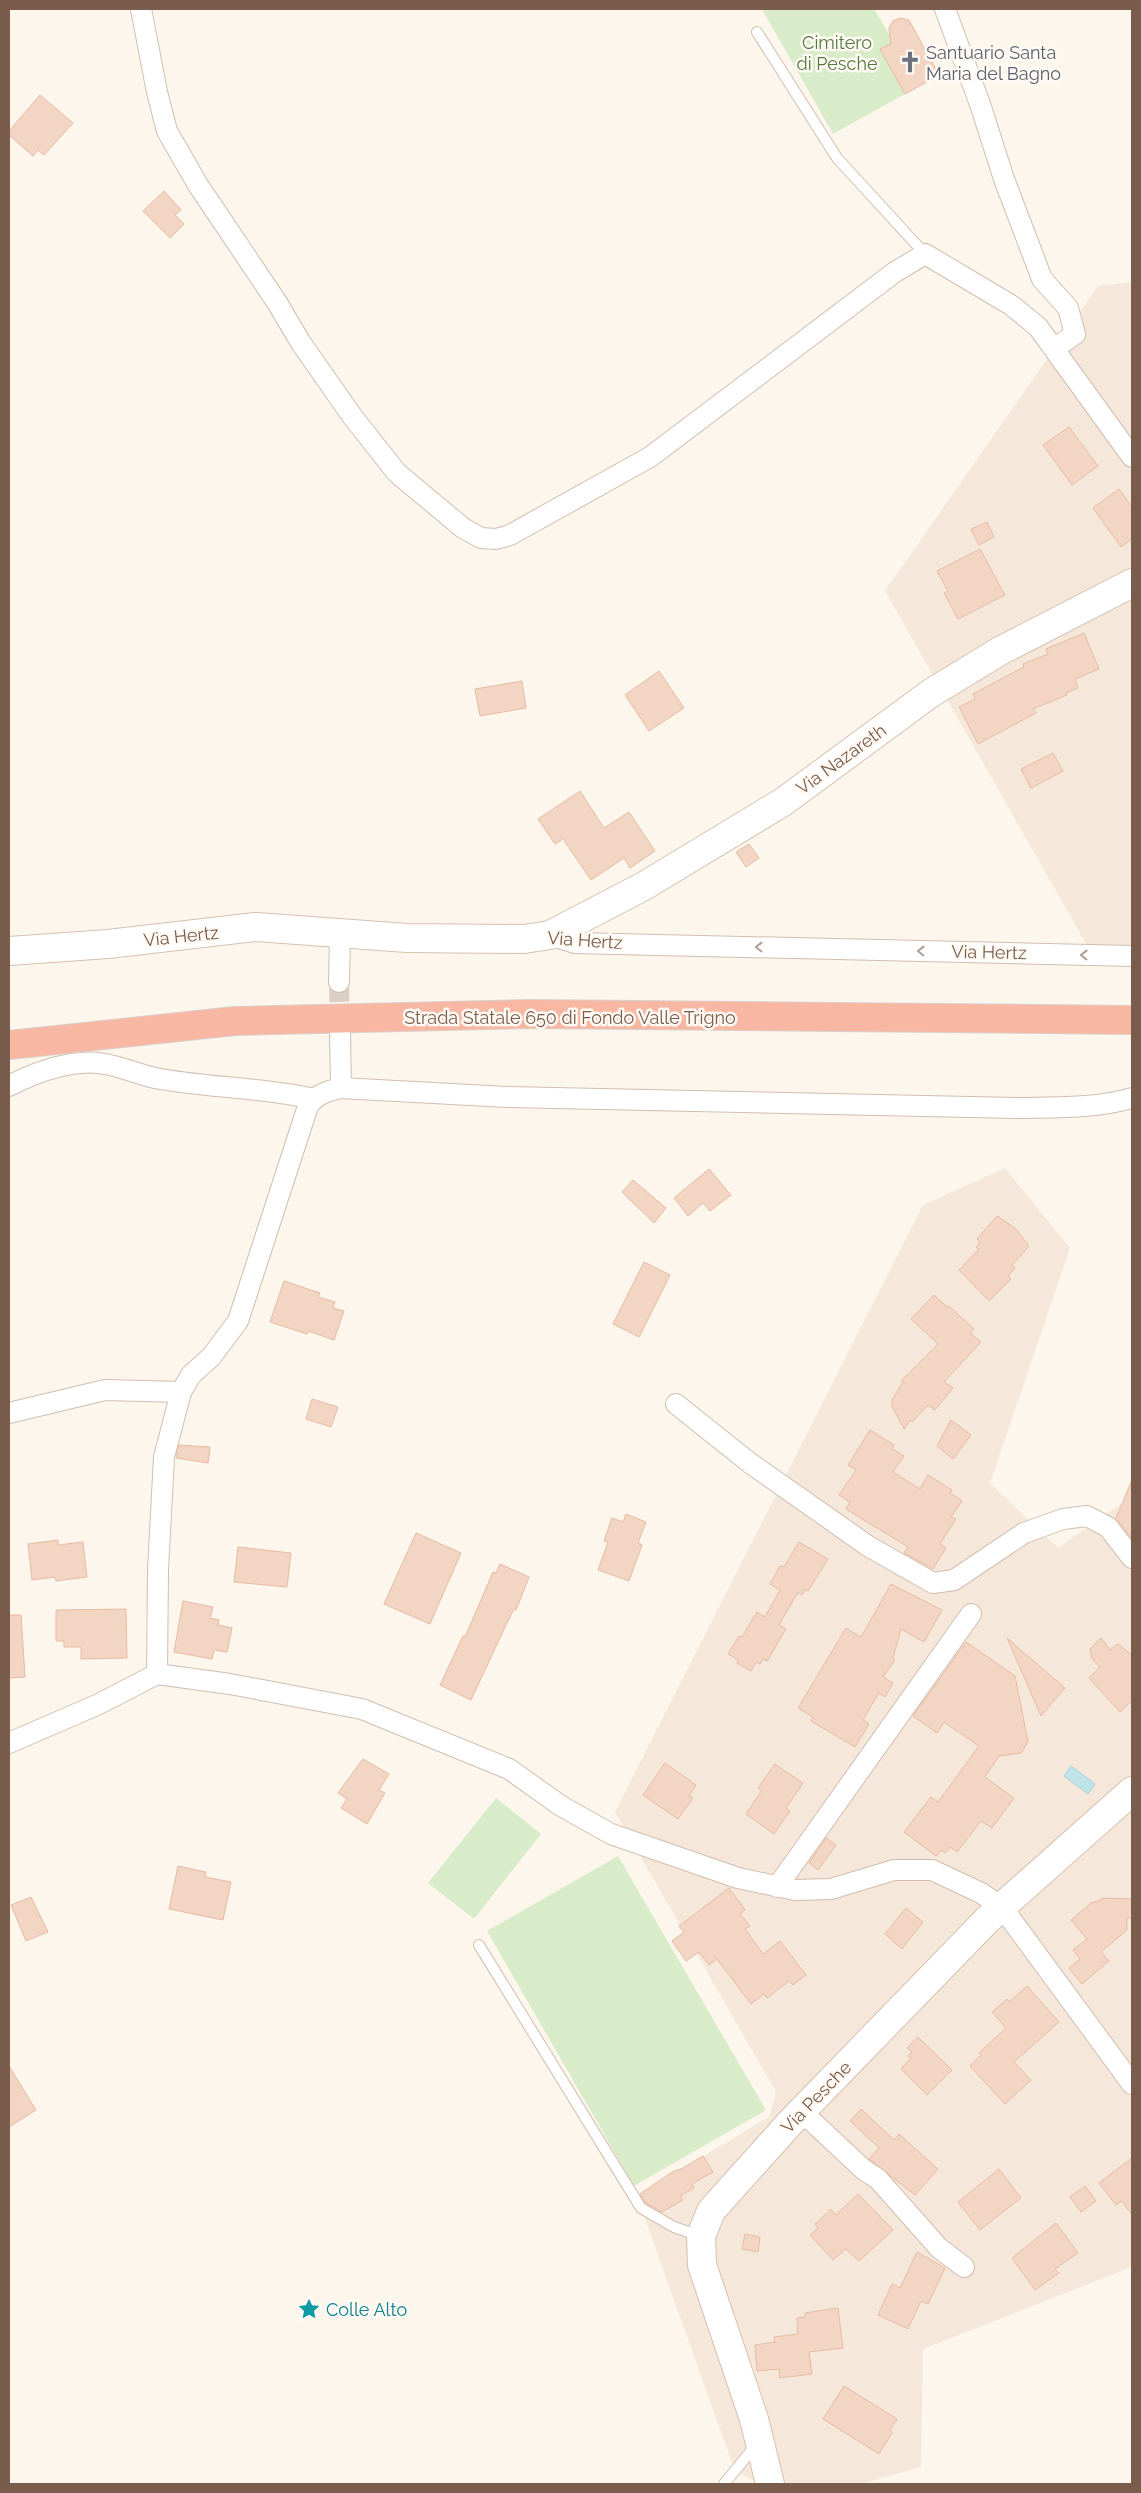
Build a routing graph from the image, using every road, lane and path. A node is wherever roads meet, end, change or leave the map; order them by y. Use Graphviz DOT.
graph roads {
  1 [pos="142,9"];
  2 [pos="945,9"];
  3 [pos="757,32"];
  4 [pos="925,254"];
  5 [pos="1055,348"];
  6 [pos="1132,457"];
  7 [pos="1132,583"];
  8 [pos="340,935"];
  9 [pos="550,935"];
  10 [pos="9,951"];
  11 [pos="1132,956"];
  12 [pos="339,982"];
  13 [pos="1132,1020"];
  14 [pos="340,1032"];
  15 [pos="9,1045"];
  16 [pos="9,1086"];
  17 [pos="341,1088"];
  18 [pos="1132,1098"];
  19 [pos="314,1099"];
  20 [pos="181,1392"];
  21 [pos="676,1404"];
  22 [pos="9,1413"];
  23 [pos="1132,1558"];
  24 [pos="971,1614"];
  25 [pos="156,1674"];
  26 [pos="9,1743"];
  27 [pos="1132,1790"];
  28 [pos="777,1887"];
  29 [pos="1002,1907"];
  30 [pos="479,1945"];
  31 [pos="1132,2084"];
  32 [pos="801,2111"];
  33 [pos="701,2236"];
  34 [pos="964,2267"];
  35 [pos="760,2440"];
  36 [pos="724,2484"];
  37 [pos="770,2484"];
  1 -- 4 [label="street"];
  2 -- 5 [label="street"];
  3 -- 4 [label="lane"];
  4 -- 5 [label="street"];
  5 -- 6 [label="street"];
  7 -- 9 [label="street, Via Nazareth"];
  8 -- 9 [label="street, Via Hertz"];
  8 -- 10 [label="street, Via Hertz"];
  8 -- 12 [label="street"];
  11 -- 9 [label="street, Via Hertz, one-way"];
  13 -- 15 [label="highway, Strada Statale 650 di Fondo Valle Trigno"];
  14 -- 17 [label="street"];
  16 -- 19 [label="street"];
  17 -- 18 [label="street"];
  17 -- 19 [label="street"];
  19 -- 20 [label="street"];
  20 -- 22 [label="street"];
  20 -- 25 [label="street"];
  21 -- 23 [label="street"];
  24 -- 28 [label="street"];
  25 -- 26 [label="street"];
  25 -- 28 [label="street"];
  27 -- 29 [label="street, Via Pesche"];
  28 -- 29 [label="street"];
  29 -- 31 [label="street"];
  29 -- 32 [label="street, Via Pesche"];
  30 -- 33 [label="lane"];
  32 -- 33 [label="street, Via Pesche"];
  32 -- 34 [label="street"];
  33 -- 35 [label="street, Via Pesche"];
  35 -- 36 [label="lane"];
  35 -- 37 [label="street, Via Pesche"];
}
